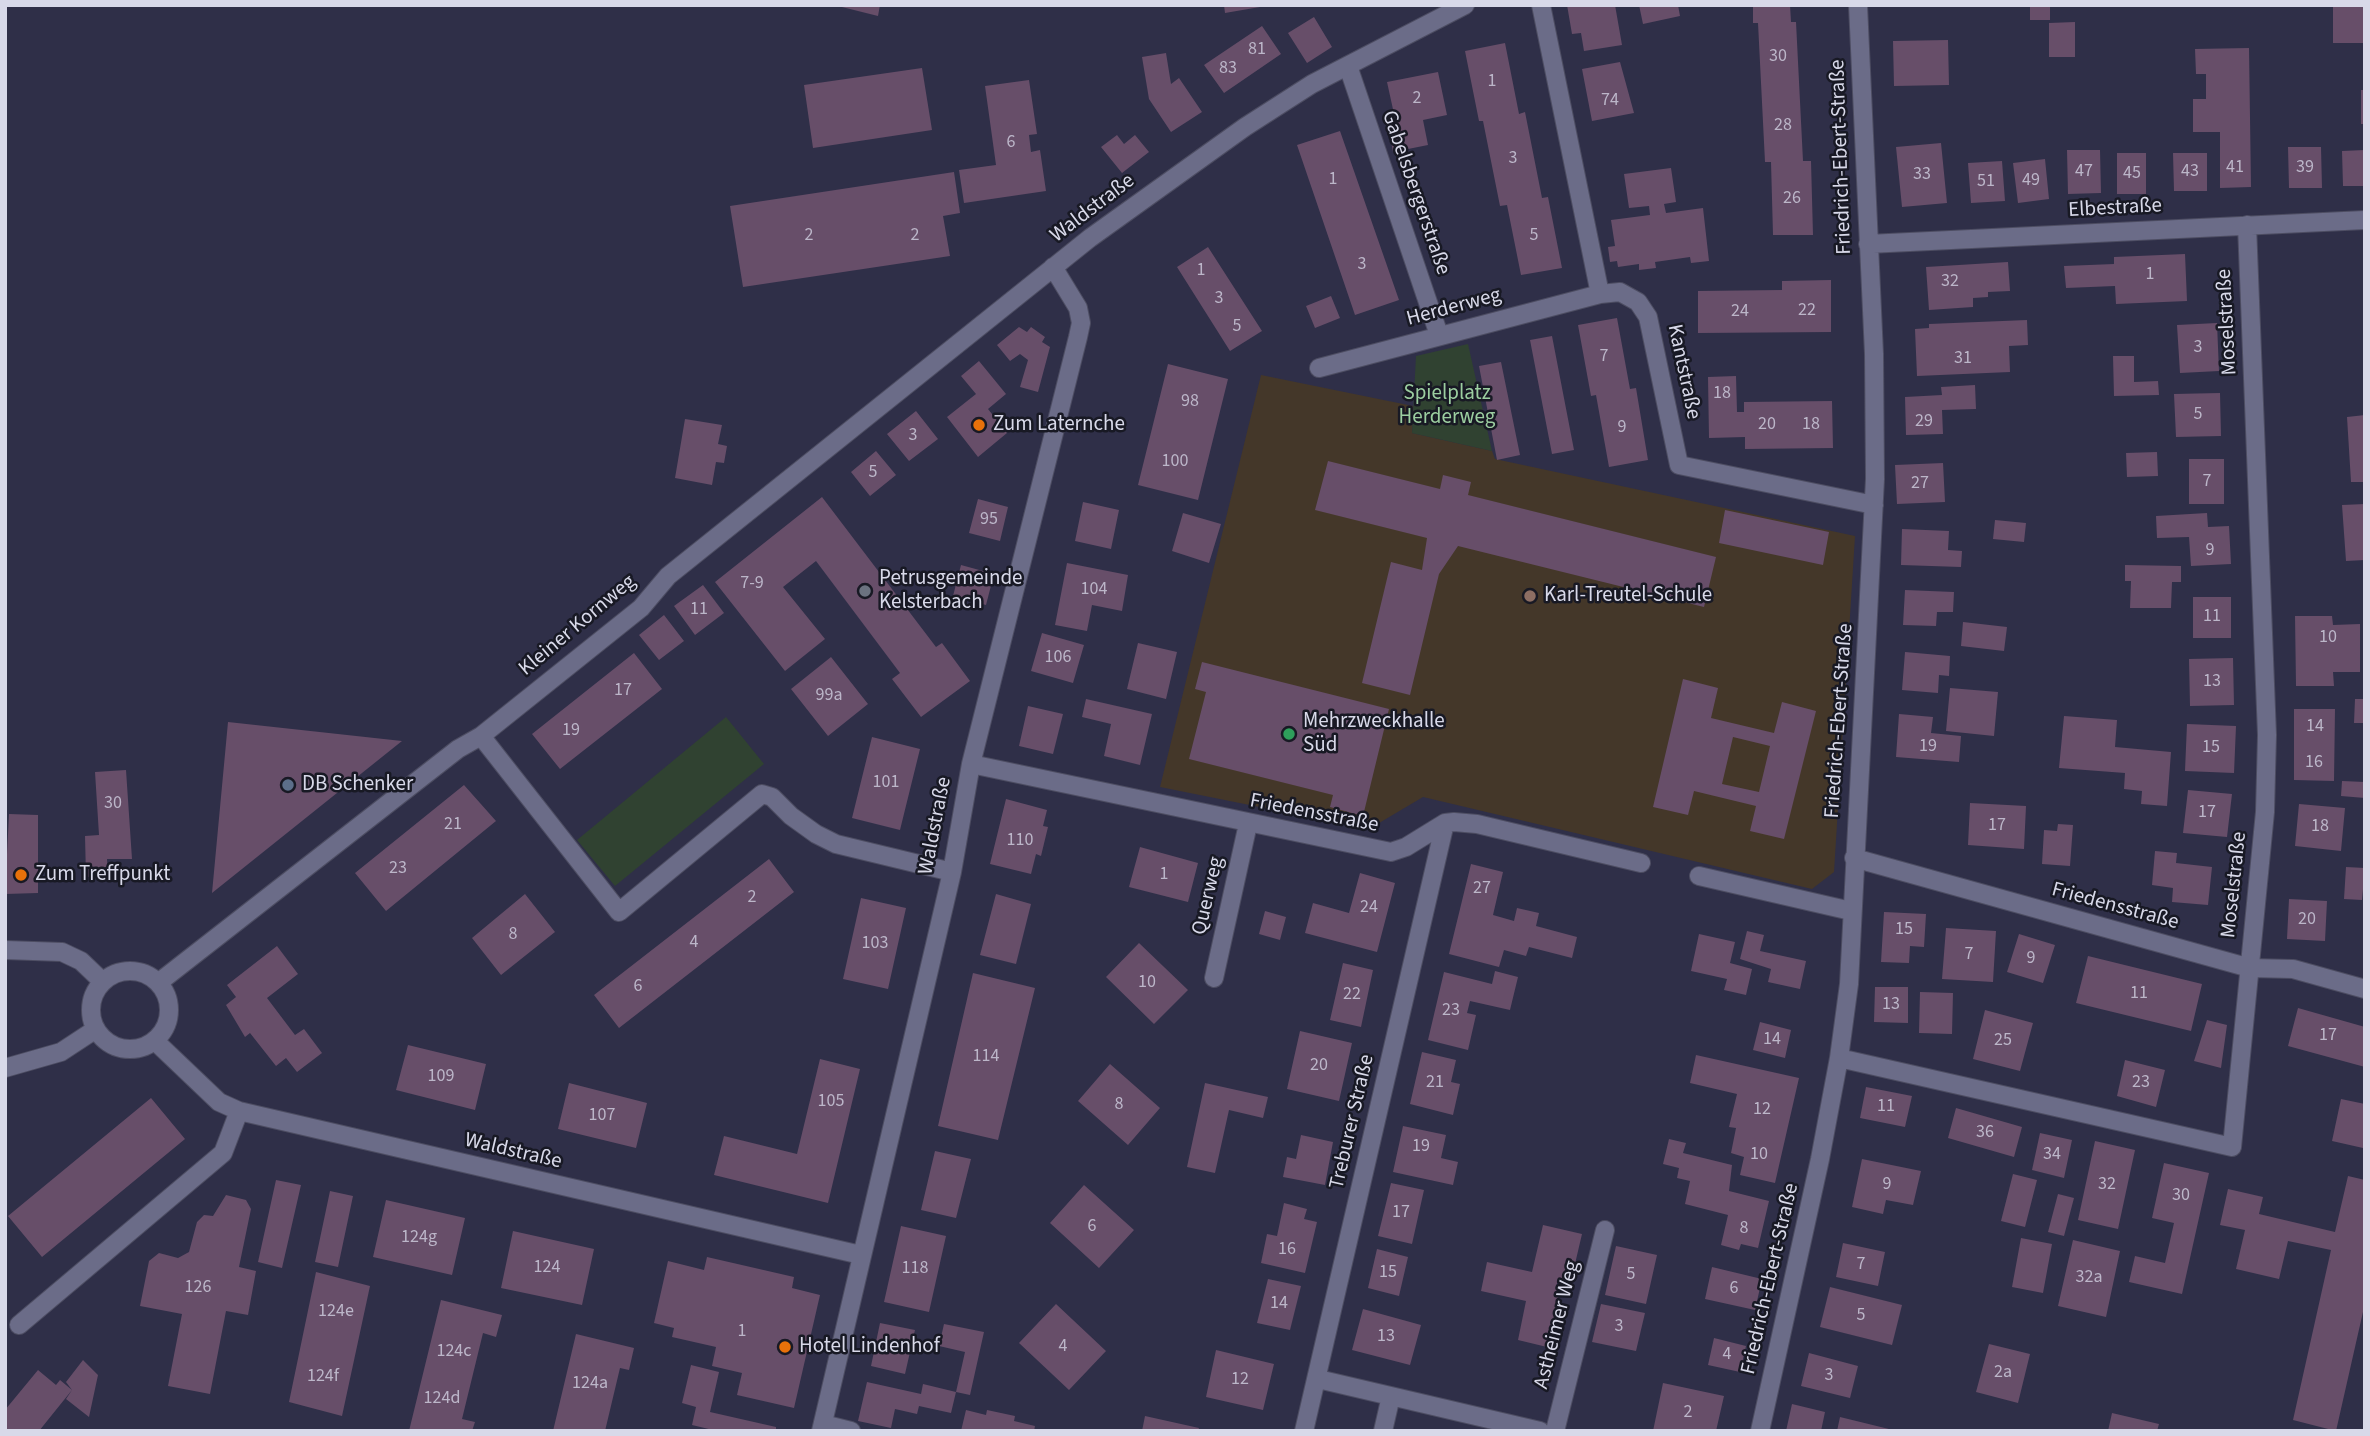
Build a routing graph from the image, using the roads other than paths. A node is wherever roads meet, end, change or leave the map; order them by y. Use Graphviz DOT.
graph roads {
  1 [pos="1465,5"];
  2 [pos="1541,5"];
  3 [pos="1858,5"];
  4 [pos="1348,66"];
  5 [pos="2365,220"];
  6 [pos="2247,225"];
  7 [pos="1868,244"];
  8 [pos="1053,267"];
  9 [pos="1600,294"];
  10 [pos="1438,335"];
  11 [pos="1319,368"];
  12 [pos="1874,505"];
  13 [pos="481,736"];
  14 [pos="971,764"];
  15 [pos="1445,823"];
  16 [pos="1248,824"];
  17 [pos="1854,859"];
  18 [pos="1642,863"];
  19 [pos="952,872"];
  20 [pos="1699,876"];
  21 [pos="1851,911"];
  22 [pos="5,950"];
  23 [pos="2250,968"];
  24 [pos="1214,978"];
  25 [pos="103,982"];
  26 [pos="158,983"];
  27 [pos="2365,989"];
  28 [pos="96,1029"];
  29 [pos="155,1041"];
  30 [pos="1839,1058"];
  31 [pos="5,1068"];
  32 [pos="239,1111"];
  33 [pos="1605,1230"];
  34 [pos="861,1255"];
  35 [pos="19,1325"];
  36 [pos="1318,1379"];
  37 [pos="1391,1396"];
  38 [pos="822,1427"];
  39 [pos="851,1431"];
  40 [pos="1304,1431"];
  41 [pos="1382,1431"];
  42 [pos="1540,1431"];
  43 [pos="1555,1431"];
  44 [pos="1760,1431"];
  1 -- 4 [label="street, Waldstraße"];
  2 -- 9 [label="street"];
  3 -- 7 [label="street, Friedrich-Ebert-Straße"];
  4 -- 8 [label="street, Waldstraße"];
  4 -- 10 [label="street, Gabelsbergerstraße"];
  5 -- 6 [label="street, Elbestraße"];
  6 -- 7 [label="street, Elbestraße"];
  6 -- 23 [label="street, Moselstraße"];
  7 -- 12 [label="street, Friedrich-Ebert-Straße"];
  8 -- 13 [label="street, Kleiner Kornweg"];
  8 -- 14 [label="street, Waldstraße"];
  9 -- 10 [label="street, Herderweg"];
  9 -- 12 [label="street, Kantstraße"];
  10 -- 11 [label="street, Herderweg"];
  12 -- 17 [label="street, Friedrich-Ebert-Straße"];
  13 -- 19 [label="street"];
  13 -- 26 [label="street, Kleiner Kornweg"];
  14 -- 16 [label="street, Friedensstraße"];
  14 -- 19 [label="street, Waldstraße"];
  15 -- 16 [label="street, Friedensstraße"];
  15 -- 18 [label="street"];
  15 -- 36 [label="street, Treburer Straße"];
  16 -- 24 [label="street, Querweg"];
  17 -- 21 [label="street, Friedrich-Ebert-Straße"];
  17 -- 23 [label="street, Friedensstraße"];
  19 -- 34 [label="street, Waldstraße"];
  20 -- 21 [label="street"];
  21 -- 30 [label="street, Friedrich-Ebert-Straße"];
  22 -- 25 [label="street"];
  23 -- 27 [label="street, Friedensstraße"];
  23 -- 30 [label="street, Moselstraße"];
  25 -- 26 [label="street"];
  25 -- 28 [label="street"];
  26 -- 29 [label="street"];
  28 -- 29 [label="street"];
  28 -- 31 [label="street"];
  29 -- 32 [label="street, Waldstraße"];
  30 -- 44 [label="street, Friedrich-Ebert-Straße"];
  32 -- 34 [label="street, Waldstraße"];
  32 -- 35 [label="street"];
  33 -- 43 [label="street, Astheimer Weg"];
  34 -- 38 [label="street"];
  36 -- 37 [label="street"];
  36 -- 40 [label="street, Treburer Straße"];
  37 -- 41 [label="street"];
  37 -- 42 [label="street"];
  38 -- 39 [label="street"];
}
